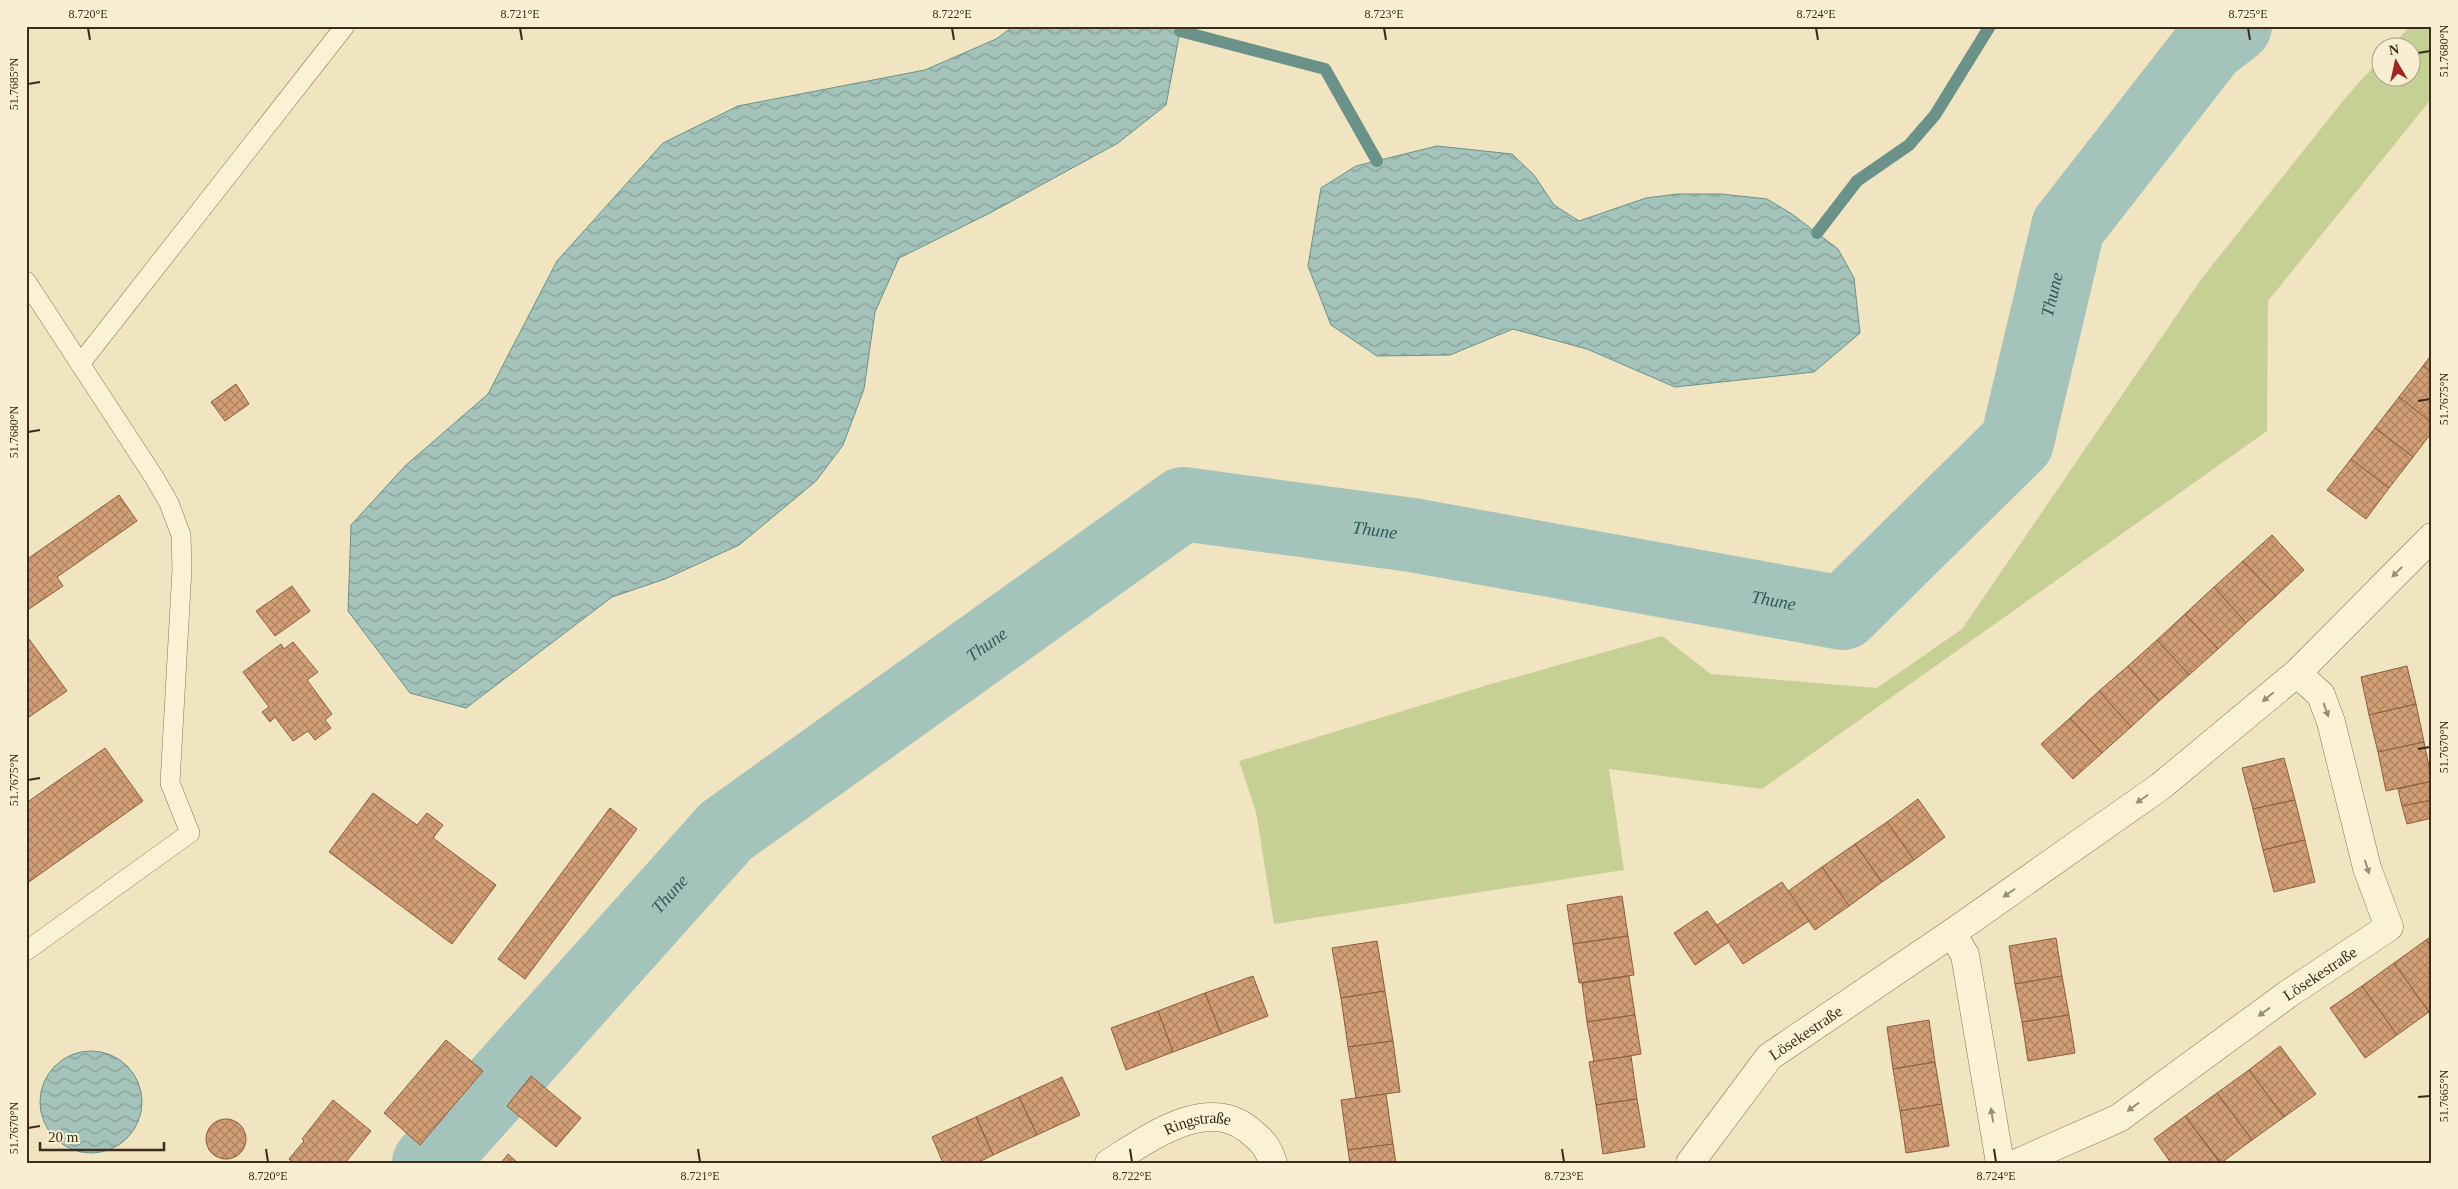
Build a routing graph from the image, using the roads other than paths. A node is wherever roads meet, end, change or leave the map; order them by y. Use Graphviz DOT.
graph roads {
  1 [pos="345,26"];
  2 [pos="26,281"];
  3 [pos="80,364"];
  4 [pos="2432,537"];
  5 [pos="2297,672"];
  6 [pos="1952,933"];
  7 [pos="26,951"];
  8 [pos="1109,1163"];
  9 [pos="1273,1163"];
  10 [pos="1690,1163"];
  11 [pos="2000,1163"];
  12 [pos="2017,1163"];
  1 -- 3 [label="lane"];
  2 -- 3 [label="lane"];
  3 -- 7 [label="lane"];
  4 -- 5 [label="street, Lösekestraße, one-way"];
  5 -- 6 [label="street, Lösekestraße, one-way"];
  5 -- 12 [label="street, Lösekestraße, one-way"];
  6 -- 10 [label="street, Lösekestraße"];
  11 -- 6 [label="street, one-way"];
  8 -- 9 [label="street, Ringstraße"];
}
